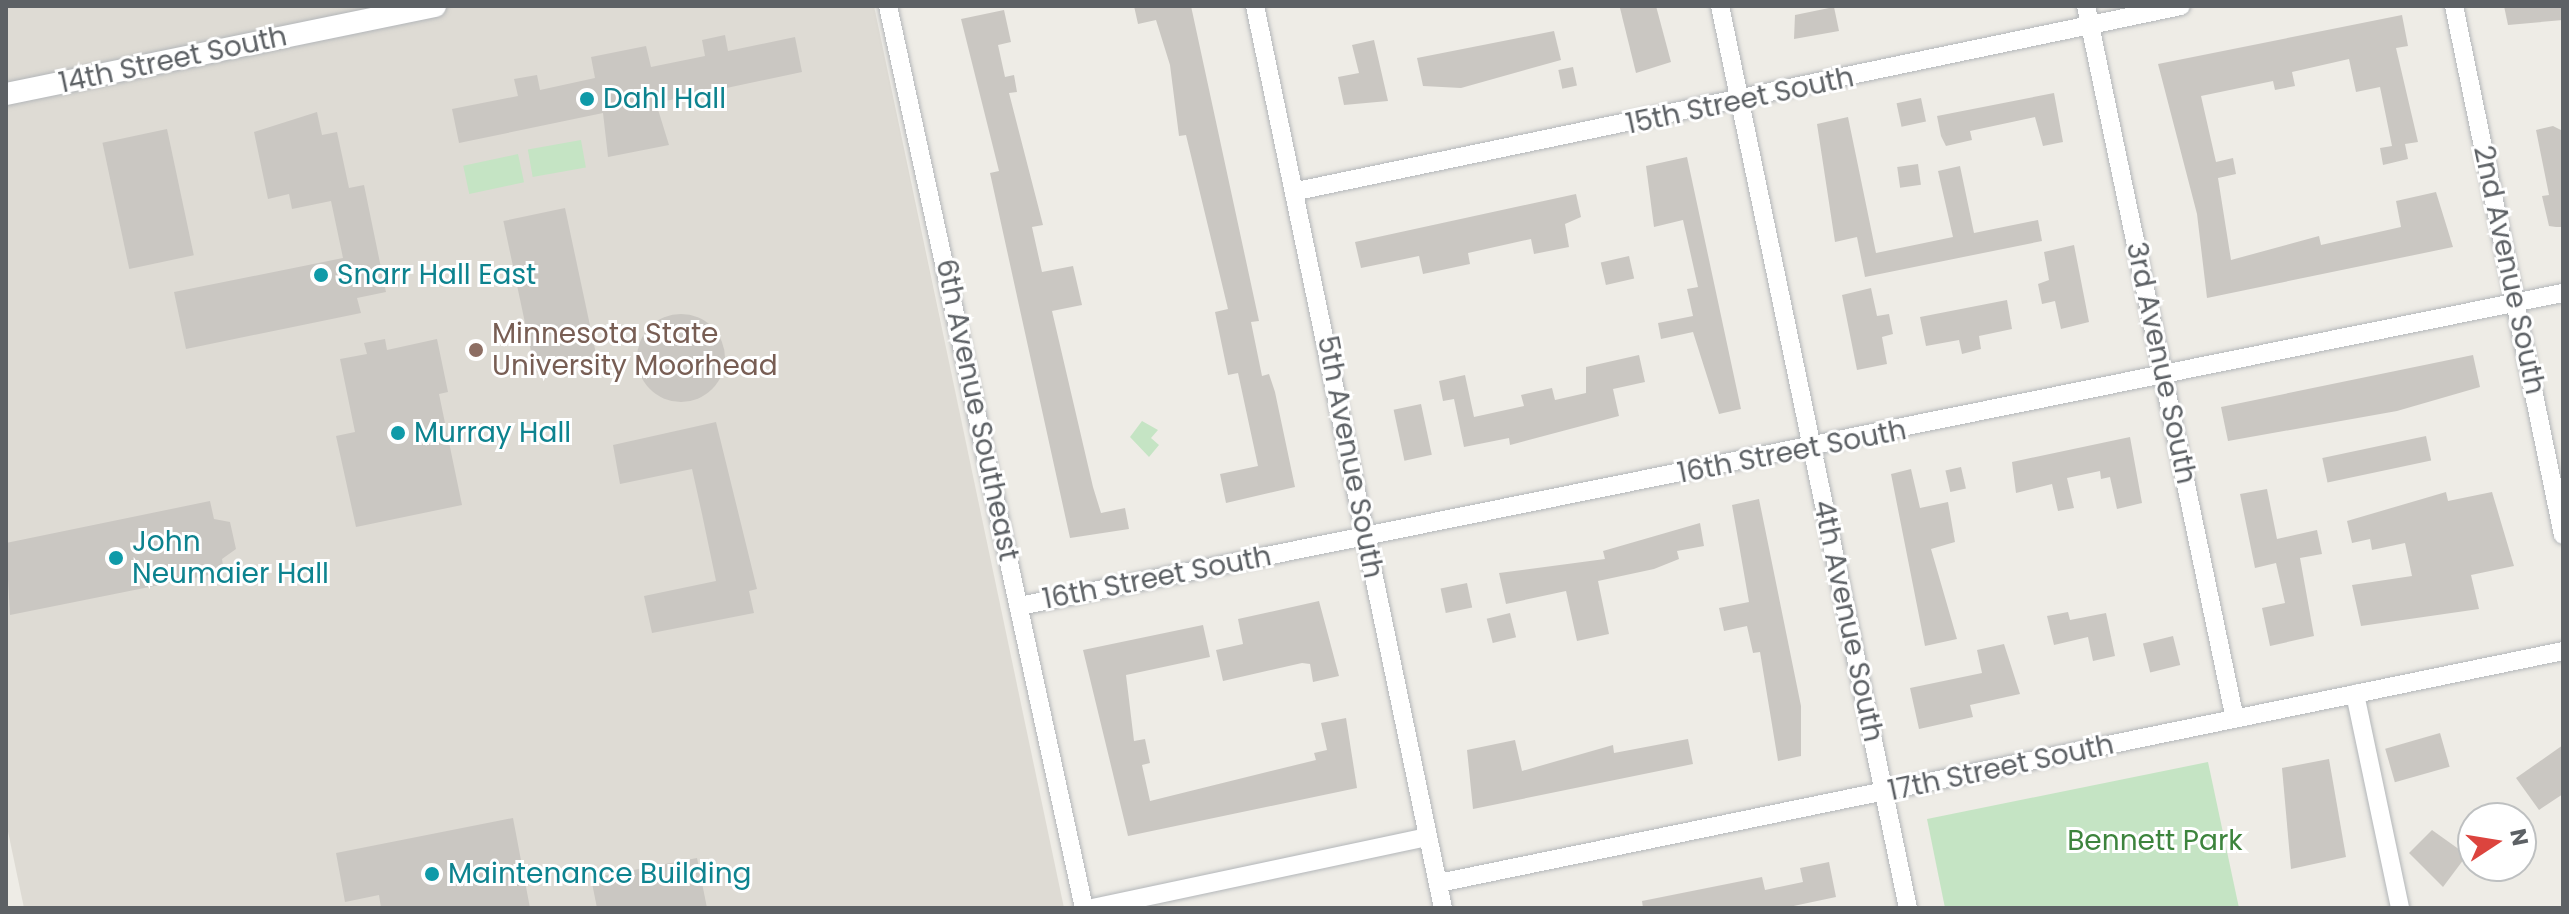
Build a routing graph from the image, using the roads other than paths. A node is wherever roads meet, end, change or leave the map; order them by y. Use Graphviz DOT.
graph roads {
  1 [pos="435,6"];
  2 [pos="888,6"];
  3 [pos="1255,6"];
  4 [pos="1720,6"];
  5 [pos="2181,6"];
  6 [pos="2454,6"];
  7 [pos="2088,15"];
  8 [pos="6,94"];
  9 [pos="1740,103"];
  10 [pos="1297,191"];
  11 [pos="2563,293"];
  12 [pos="2516,302"];
  13 [pos="2163,376"];
  14 [pos="1812,448"];
  15 [pos="2563,535"];
  16 [pos="1366,537"];
  17 [pos="1020,606"];
  18 [pos="2563,651"];
  19 [pos="2355,694"];
  20 [pos="2235,719"];
  21 [pos="1884,792"];
  22 [pos="1427,837"];
  23 [pos="1439,883"];
  24 [pos="1084,908"];
  25 [pos="1093,908"];
  26 [pos="1443,908"];
  27 [pos="1908,908"];
  28 [pos="2400,908"];
  1 -- 8 [label="street, 14th Street South"];
  2 -- 17 [label="street, 6th Avenue Southeast"];
  3 -- 10 [label="street, 5th Avenue South"];
  4 -- 9 [label="street, 4th Avenue South"];
  5 -- 7 [label="street, 15th Street South"];
  6 -- 12 [label="street, 2nd Avenue South"];
  7 -- 9 [label="street, 15th Street South"];
  7 -- 13 [label="street, 3rd Avenue South"];
  9 -- 10 [label="street, 15th Street South"];
  9 -- 14 [label="street, 4th Avenue South"];
  10 -- 16 [label="street, 5th Avenue South"];
  11 -- 12 [label="street, 16th Street South"];
  12 -- 13 [label="street, 16th Street South"];
  12 -- 15 [label="street, 2nd Avenue South"];
  13 -- 14 [label="street, 16th Street South"];
  13 -- 20 [label="street, 3rd Avenue South"];
  14 -- 16 [label="street, 16th Street South"];
  14 -- 21 [label="street, 4th Avenue South"];
  16 -- 17 [label="street, 16th Street South"];
  16 -- 22 [label="street, 5th Avenue South"];
  17 -- 24 [label="street, 6th Avenue Southeast"];
  18 -- 19 [label="street, 17th Street South"];
  19 -- 20 [label="street, 17th Street South"];
  19 -- 28 [label="street"];
  20 -- 21 [label="street, 17th Street South"];
  21 -- 23 [label="street, 17th Street South"];
  21 -- 27 [label="street, 4th Avenue South"];
  22 -- 23 [label="street, 5th Avenue South"];
  22 -- 25 [label="street"];
  23 -- 26 [label="street, 5th Avenue South"];
}
